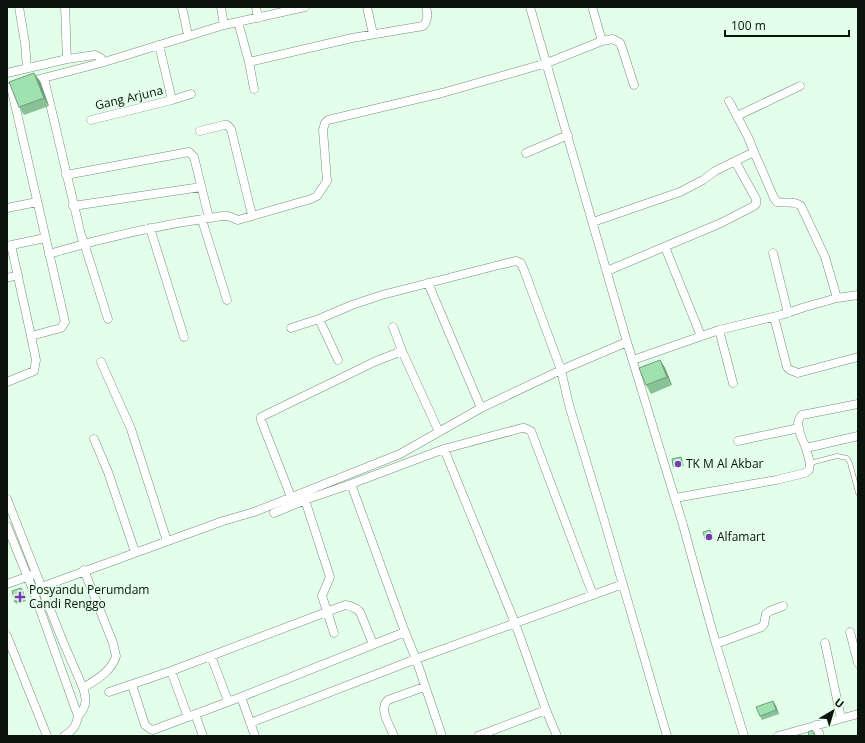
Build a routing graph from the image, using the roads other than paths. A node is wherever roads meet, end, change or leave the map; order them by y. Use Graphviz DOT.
graph roads {
  1 [pos="19,7"];
  2 [pos="65,7"];
  3 [pos="182,7"];
  4 [pos="221,7"];
  5 [pos="256,7"];
  6 [pos="305,7"];
  7 [pos="367,7"];
  8 [pos="426,7"];
  9 [pos="530,7"];
  10 [pos="593,10"];
  11 [pos="258,18"];
  12 [pos="238,22"];
  13 [pos="224,25"];
  14 [pos="373,34"];
  15 [pos="188,35"];
  16 [pos="602,41"];
  17 [pos="159,45"];
  18 [pos="68,59"];
  19 [pos="249,62"];
  20 [pos="101,63"];
  21 [pos="547,63"];
  22 [pos="27,68"];
  23 [pos="7,73"];
  24 [pos="44,78"];
  25 [pos="634,85"];
  26 [pos="800,86"];
  27 [pos="9,87"];
  28 [pos="254,89"];
  29 [pos="191,94"];
  30 [pos="172,100"];
  31 [pos="729,101"];
  32 [pos="737,116"];
  33 [pos="92,120"];
  34 [pos="200,132"];
  35 [pos="568,135"];
  36 [pos="754,152"];
  37 [pos="526,153"];
  38 [pos="735,161"];
  39 [pos="66,174"];
  40 [pos="201,186"];
  41 [pos="37,202"];
  42 [pos="73,206"];
  43 [pos="7,208"];
  44 [pos="252,215"];
  45 [pos="206,219"];
  46 [pos="593,222"];
  47 [pos="150,228"];
  48 [pos="45,238"];
  49 [pos="84,243"];
  50 [pos="9,246"];
  51 [pos="665,247"];
  52 [pos="773,253"];
  53 [pos="49,254"];
  54 [pos="607,270"];
  55 [pos="18,275"];
  56 [pos="7,278"];
  57 [pos="428,283"];
  58 [pos="858,294"];
  59 [pos="837,298"];
  60 [pos="227,300"];
  61 [pos="788,313"];
  62 [pos="774,317"];
  63 [pos="108,319"];
  64 [pos="319,319"];
  65 [pos="291,328"];
  66 [pos="393,328"];
  67 [pos="719,330"];
  68 [pos="31,336"];
  69 [pos="701,336"];
  70 [pos="184,337"];
  71 [pos="627,342"];
  72 [pos="402,351"];
  73 [pos="858,357"];
  74 [pos="338,360"];
  75 [pos="633,360"];
  76 [pos="101,362"];
  77 [pos="561,370"];
  78 [pos="7,382"];
  79 [pos="733,383"];
  80 [pos="858,404"];
  81 [pos="481,408"];
  82 [pos="799,428"];
  83 [pos="439,432"];
  84 [pos="858,436"];
  85 [pos="94,439"];
  86 [pos="738,441"];
  87 [pos="806,448"];
  88 [pos="444,449"];
  89 [pos="810,463"];
  90 [pos="350,484"];
  91 [pos="858,493"];
  92 [pos="291,497"];
  93 [pos="675,498"];
  94 [pos="7,499"];
  95 [pos="305,500"];
  96 [pos="274,513"];
  97 [pos="16,523"];
  98 [pos="7,526"];
  99 [pos="23,540"];
  100 [pos="167,541"];
  101 [pos="14,543"];
  102 [pos="135,552"];
  103 [pos="84,570"];
  104 [pos="36,573"];
  105 [pos="27,577"];
  106 [pos="7,584"];
  107 [pos="623,584"];
  108 [pos="42,587"];
  109 [pos="33,590"];
  110 [pos="593,595"];
  111 [pos="783,606"];
  112 [pos="327,611"];
  113 [pos="515,623"];
  114 [pos="405,632"];
  115 [pos="850,632"];
  116 [pos="334,633"];
  117 [pos="7,636"];
  118 [pos="825,643"];
  119 [pos="373,644"];
  120 [pos="716,644"];
  121 [pos="211,656"];
  122 [pos="416,659"];
  123 [pos="858,663"];
  124 [pos="171,671"];
  125 [pos="132,684"];
  126 [pos="424,687"];
  127 [pos="83,688"];
  128 [pos="109,692"];
  129 [pos="241,697"];
  130 [pos="228,701"];
  131 [pos="546,710"];
  132 [pos="858,714"];
  133 [pos="191,715"];
  134 [pos="78,716"];
  135 [pos="841,718"];
  136 [pos="250,723"];
  137 [pos="816,725"];
  138 [pos="47,736"];
  139 [pos="64,736"];
  140 [pos="204,736"];
  141 [pos="255,736"];
  142 [pos="394,736"];
  143 [pos="442,736"];
  144 [pos="478,736"];
  145 [pos="557,736"];
  146 [pos="667,736"];
  147 [pos="744,736"];
  148 [pos="778,736"];
  149 [pos="820,736"];
  1 -- 22 [label="street"];
  2 -- 18 [label="street"];
  3 -- 15 [label="street"];
  4 -- 13 [label="street"];
  5 -- 11 [label="street"];
  6 -- 11 [label="street"];
  7 -- 14 [label="street"];
  8 -- 14 [label="street"];
  9 -- 21 [label="street"];
  10 -- 16 [label="street"];
  11 -- 12 [label="street"];
  12 -- 13 [label="street"];
  12 -- 19 [label="street"];
  13 -- 15 [label="street"];
  14 -- 19 [label="street"];
  15 -- 17 [label="street"];
  16 -- 21 [label="street"];
  16 -- 25 [label="street"];
  17 -- 20 [label="street"];
  17 -- 30 [label="street, Gang Arjuna"];
  18 -- 20 [label="street"];
  18 -- 22 [label="street"];
  19 -- 28 [label="street"];
  20 -- 24 [label="street"];
  21 -- 35 [label="street"];
  21 -- 44 [label="street"];
  22 -- 23 [label="street"];
  24 -- 27 [label="street"];
  24 -- 39 [label="street"];
  26 -- 32 [label="street"];
  27 -- 41 [label="street"];
  29 -- 30 [label="street, Gang Arjuna"];
  30 -- 33 [label="street, Gang Arjuna"];
  31 -- 32 [label="street"];
  32 -- 36 [label="street"];
  34 -- 44 [label="street"];
  35 -- 37 [label="street"];
  35 -- 46 [label="street"];
  36 -- 38 [label="street"];
  36 -- 59 [label="street"];
  38 -- 46 [label="street"];
  38 -- 51 [label="street"];
  39 -- 40 [label="street"];
  39 -- 42 [label="street"];
  40 -- 42 [label="street"];
  40 -- 45 [label="street"];
  41 -- 43 [label="street"];
  41 -- 48 [label="street"];
  42 -- 49 [label="street"];
  44 -- 45 [label="street"];
  45 -- 47 [label="street"];
  45 -- 60 [label="street"];
  46 -- 54 [label="street"];
  47 -- 49 [label="street"];
  47 -- 70 [label="street"];
  48 -- 50 [label="street"];
  48 -- 53 [label="street"];
  49 -- 53 [label="street"];
  49 -- 63 [label="street"];
  50 -- 55 [label="street"];
  51 -- 54 [label="street"];
  51 -- 69 [label="street"];
  52 -- 61 [label="street"];
  53 -- 68 [label="street"];
  54 -- 71 [label="street"];
  55 -- 56 [label="street"];
  55 -- 68 [label="street"];
  57 -- 64 [label="street"];
  57 -- 77 [label="street"];
  57 -- 81 [label="street"];
  58 -- 59 [label="street"];
  59 -- 61 [label="street"];
  61 -- 62 [label="street"];
  62 -- 67 [label="street"];
  62 -- 73 [label="street"];
  64 -- 65 [label="street"];
  64 -- 74 [label="street"];
  66 -- 72 [label="street"];
  67 -- 69 [label="street"];
  67 -- 79 [label="street"];
  68 -- 78 [label="street"];
  69 -- 75 [label="street"];
  71 -- 75 [label="street"];
  71 -- 77 [label="street"];
  72 -- 83 [label="street"];
  72 -- 92 [label="street"];
  75 -- 93 [label="street"];
  76 -- 100 [label="street"];
  77 -- 81 [label="street"];
  77 -- 107 [label="street"];
  80 -- 82 [label="street"];
  81 -- 83 [label="street"];
  82 -- 86 [label="street"];
  82 -- 87 [label="street"];
  83 -- 92 [label="street"];
  84 -- 87 [label="street"];
  85 -- 102 [label="street"];
  87 -- 89 [label="street"];
  88 -- 90 [label="street"];
  88 -- 110 [label="street"];
  88 -- 113 [label="street"];
  89 -- 91 [label="lane"];
  89 -- 93 [label="street"];
  90 -- 95 [label="street"];
  90 -- 114 [label="street"];
  92 -- 100 [label="street"];
  93 -- 120 [label="street"];
  94 -- 97 [label="street"];
  95 -- 96 [label="street"];
  95 -- 112 [label="street"];
  97 -- 98 [label="street"];
  97 -- 99 [label="street"];
  98 -- 101 [label="street"];
  99 -- 101 [label="street"];
  99 -- 104 [label="street"];
  100 -- 102 [label="street"];
  101 -- 105 [label="street"];
  102 -- 103 [label="street"];
  103 -- 108 [label="street"];
  103 -- 127 [label="street"];
  104 -- 105 [label="street"];
  104 -- 108 [label="street"];
  105 -- 106 [label="street"];
  105 -- 109 [label="street"];
  107 -- 110 [label="street"];
  107 -- 146 [label="street"];
  108 -- 109 [label="street"];
  108 -- 127 [label="street"];
  109 -- 134 [label="street"];
  110 -- 113 [label="street"];
  111 -- 120 [label="street"];
  112 -- 116 [label="street"];
  112 -- 119 [label="street"];
  112 -- 121 [label="street"];
  113 -- 122 [label="street"];
  113 -- 131 [label="street"];
  114 -- 119 [label="street"];
  114 -- 122 [label="street"];
  115 -- 123 [label="street"];
  117 -- 138 [label="street"];
  118 -- 135 [label="street"];
  119 -- 129 [label="street"];
  120 -- 147 [label="street"];
  121 -- 124 [label="street"];
  121 -- 130 [label="street"];
  122 -- 126 [label="street"];
  122 -- 136 [label="street"];
  124 -- 125 [label="street"];
  124 -- 133 [label="street"];
  125 -- 128 [label="street"];
  125 -- 133 [label="street"];
  126 -- 142 [label="street"];
  126 -- 143 [label="street"];
  127 -- 134 [label="street"];
  129 -- 130 [label="street"];
  129 -- 136 [label="street"];
  130 -- 133 [label="street"];
  131 -- 144 [label="street"];
  131 -- 145 [label="street"];
  132 -- 135 [label="street"];
  133 -- 140 [label="street"];
  134 -- 139 [label="street"];
  135 -- 137 [label="street"];
  136 -- 141 [label="street"];
  137 -- 148 [label="street"];
  137 -- 149 [label="street"];
}
